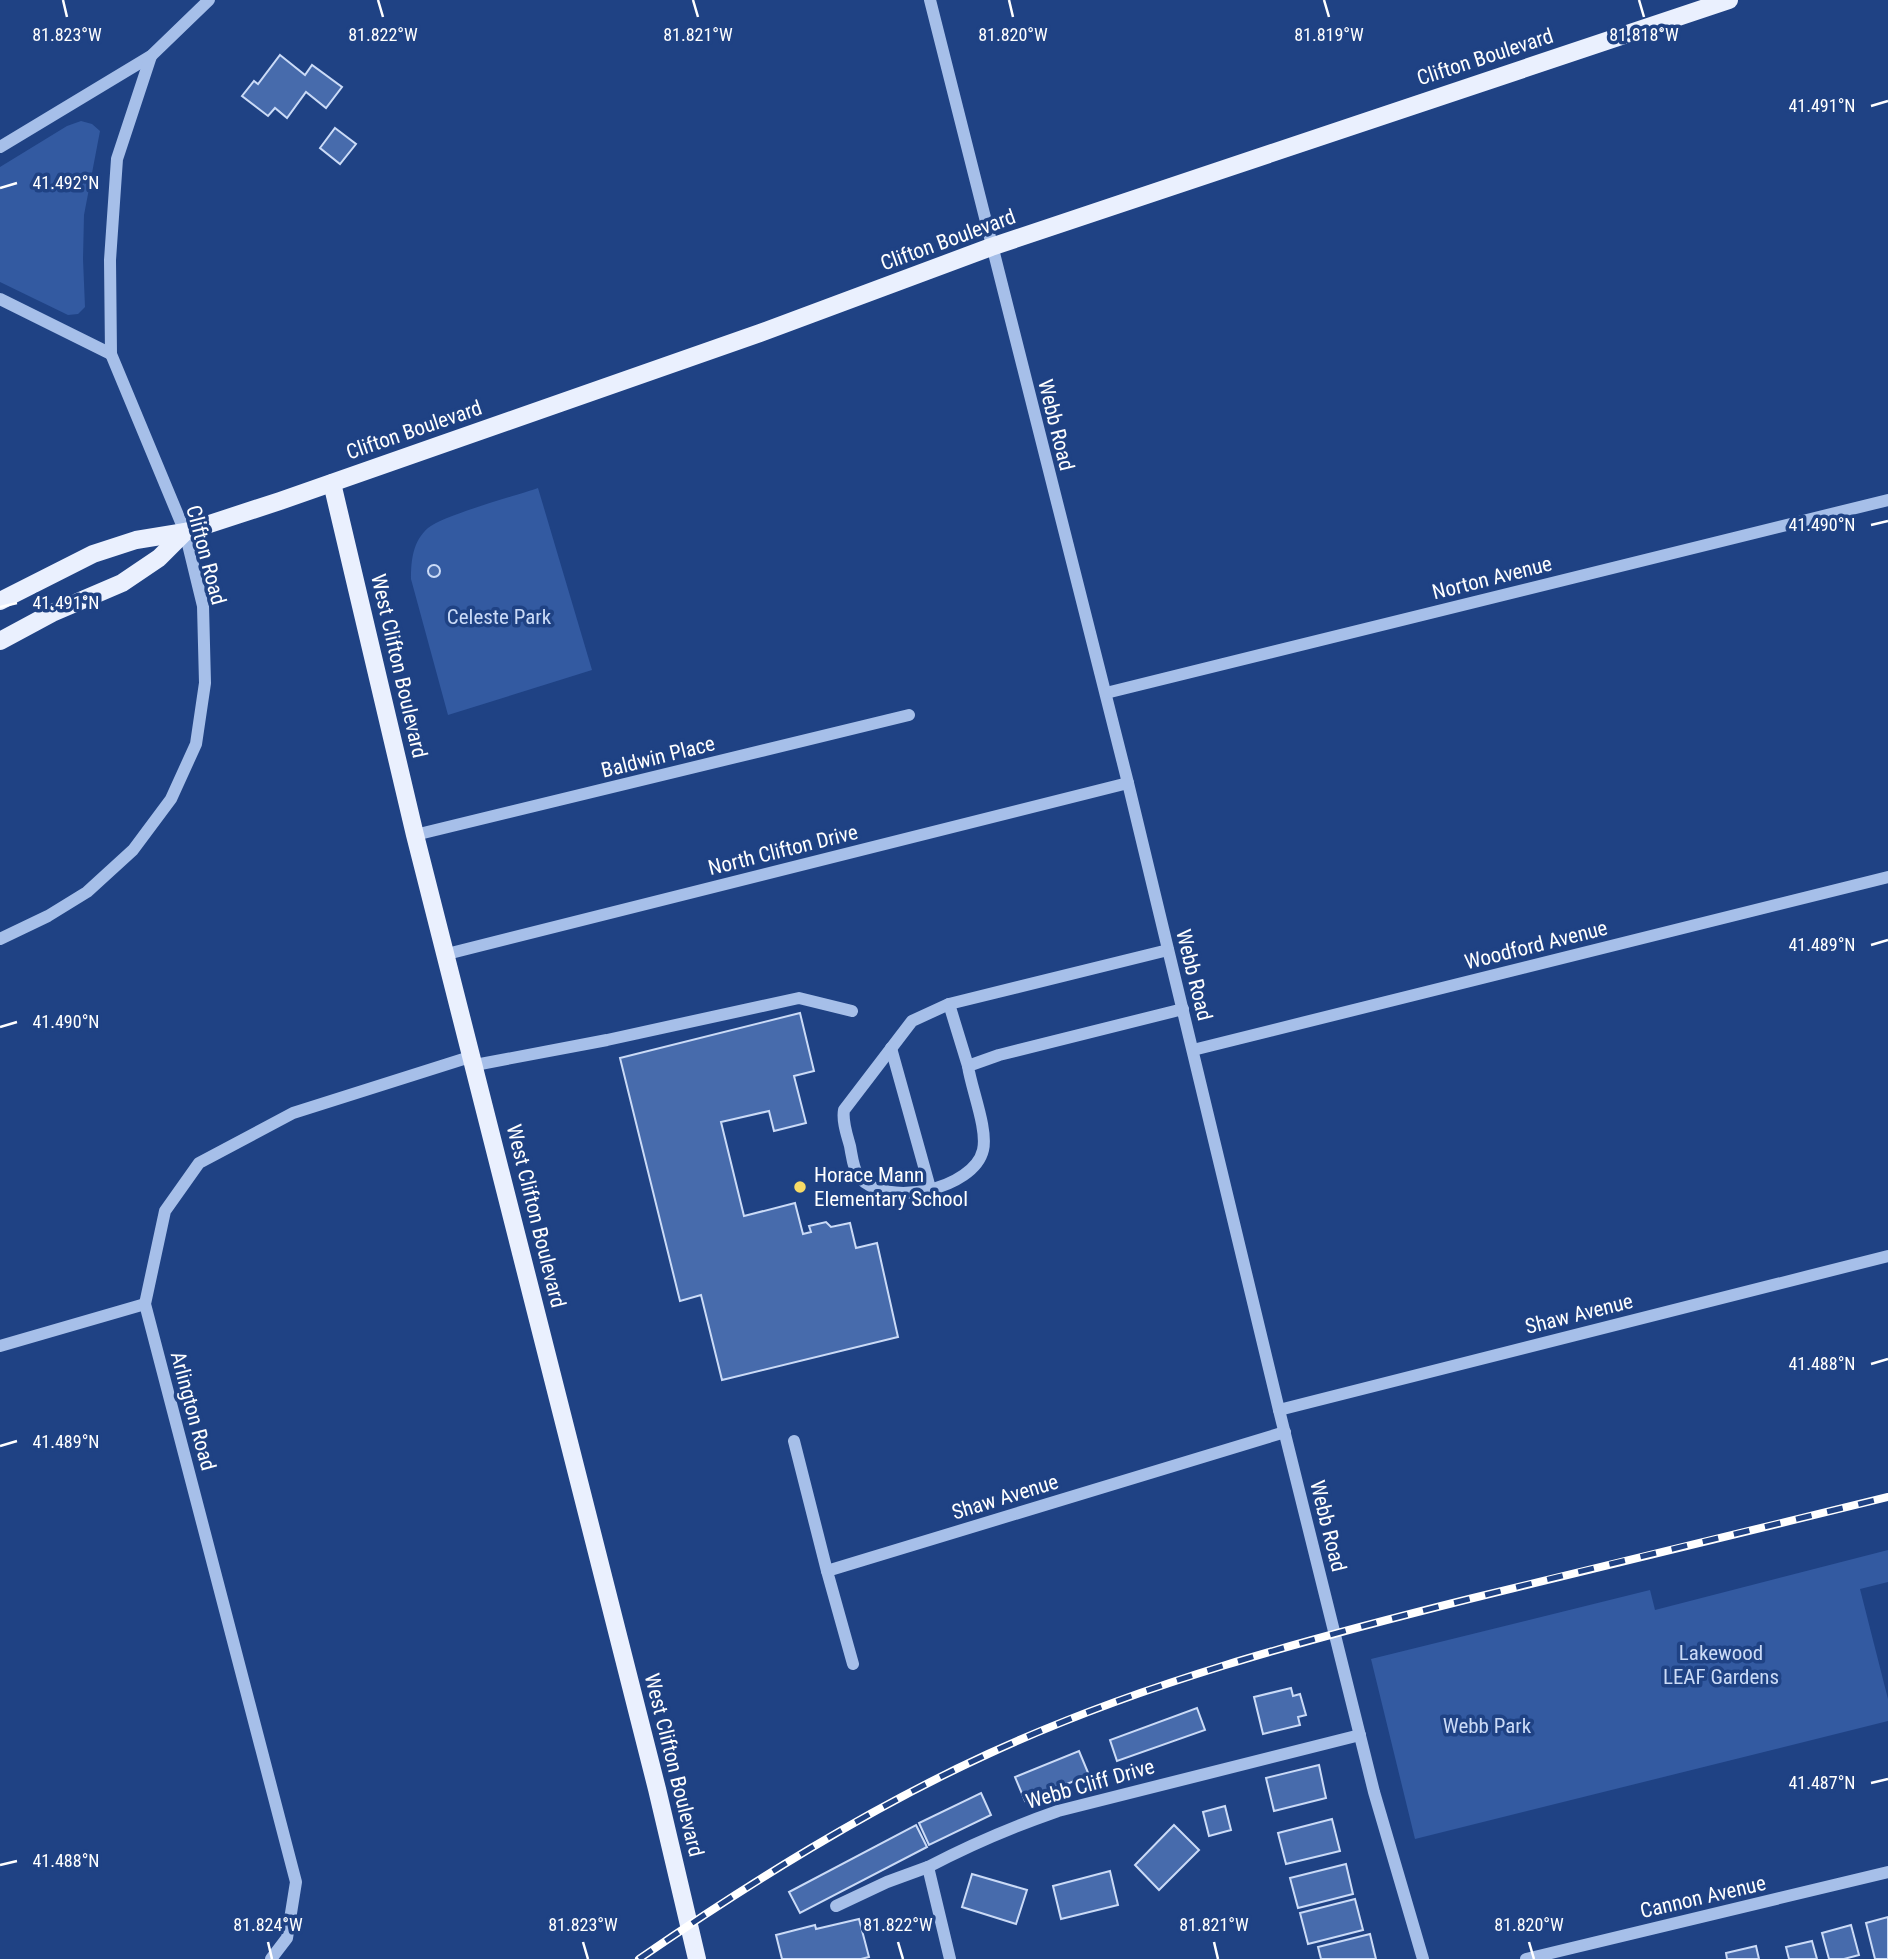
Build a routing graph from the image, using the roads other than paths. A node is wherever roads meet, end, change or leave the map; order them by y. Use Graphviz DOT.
graph roads {
  1 [pos="209,0"];
  2 [pos="930,0"];
  3 [pos="1729,0"];
  4 [pos="151,56"];
  5 [pos="0,146"];
  6 [pos="991,247"];
  7 [pos="0,299"];
  8 [pos="110,354"];
  9 [pos="332,483"];
  10 [pos="1888,500"];
  11 [pos="185,532"];
  12 [pos="0,601"];
  13 [pos="0,641"];
  14 [pos="1106,693"];
  15 [pos="909,715"];
  16 [pos="1128,783"];
  17 [pos="415,835"];
  18 [pos="1888,877"];
  19 [pos="0,939"];
  20 [pos="1168,950"];
  21 [pos="447,954"];
  22 [pos="949,1004"];
  23 [pos="1183,1009"];
  24 [pos="852,1011"];
  25 [pos="891,1048"];
  26 [pos="1193,1050"];
  27 [pos="474,1061"];
  28 [pos="968,1066"];
  29 [pos="930,1188"];
  30 [pos="1888,1256"];
  31 [pos="145,1304"];
  32 [pos="0,1346"];
  33 [pos="1279,1410"];
  34 [pos="1285,1432"];
  35 [pos="794,1441"];
  36 [pos="827,1571"];
  37 [pos="853,1664"];
  38 [pos="1360,1735"];
  39 [pos="928,1867"];
  40 [pos="1888,1872"];
  41 [pos="836,1906"];
  42 [pos="271,1959"];
  43 [pos="697,1959"];
  44 [pos="950,1959"];
  45 [pos="1423,1959"];
  46 [pos="1526,1959"];
  1 -- 4 [label="street"];
  2 -- 6 [label="street, Webb Road"];
  3 -- 6 [label="main road, Clifton Boulevard"];
  4 -- 5 [label="street"];
  4 -- 8 [label="street, Clifton Road"];
  6 -- 9 [label="main road, Clifton Boulevard"];
  6 -- 14 [label="street, Webb Road"];
  7 -- 8 [label="street"];
  8 -- 11 [label="street, Clifton Road"];
  9 -- 11 [label="main road, Clifton Boulevard"];
  9 -- 17 [label="main road, West Clifton Boulevard"];
  10 -- 14 [label="street, Norton Avenue"];
  11 -- 12 [label="main road, Clifton Boulevard"];
  11 -- 13 [label="main road, Clifton Boulevard"];
  11 -- 19 [label="street, Clifton Road"];
  14 -- 16 [label="street, Webb Road"];
  15 -- 17 [label="street, Baldwin Place"];
  16 -- 20 [label="street, Webb Road"];
  16 -- 21 [label="street, North Clifton Drive"];
  17 -- 21 [label="main road, West Clifton Boulevard"];
  18 -- 26 [label="street, Woodford Avenue"];
  20 -- 22 [label="street"];
  20 -- 23 [label="street, Webb Road"];
  21 -- 27 [label="main road, West Clifton Boulevard"];
  22 -- 25 [label="street"];
  22 -- 28 [label="street"];
  23 -- 26 [label="street, Webb Road"];
  23 -- 28 [label="street"];
  24 -- 27 [label="street, Arlington Road"];
  25 -- 29 [label="street"];
  25 -- 29 [label="street"];
  26 -- 33 [label="street, Webb Road"];
  27 -- 31 [label="street, Arlington Road"];
  27 -- 43 [label="main road, West Clifton Boulevard"];
  28 -- 29 [label="street"];
  30 -- 33 [label="street, Shaw Avenue"];
  31 -- 32 [label="street"];
  31 -- 42 [label="street, Arlington Road"];
  33 -- 34 [label="street, Webb Road"];
  34 -- 36 [label="street, Shaw Avenue"];
  34 -- 38 [label="street, Webb Road"];
  35 -- 36 [label="street"];
  36 -- 37 [label="street"];
  38 -- 39 [label="street, Webb Cliff Drive"];
  38 -- 45 [label="street, Webb Road"];
  39 -- 41 [label="street, Webb Cliff Drive"];
  39 -- 44 [label="street"];
  40 -- 46 [label="street, Cannon Avenue"];
}
